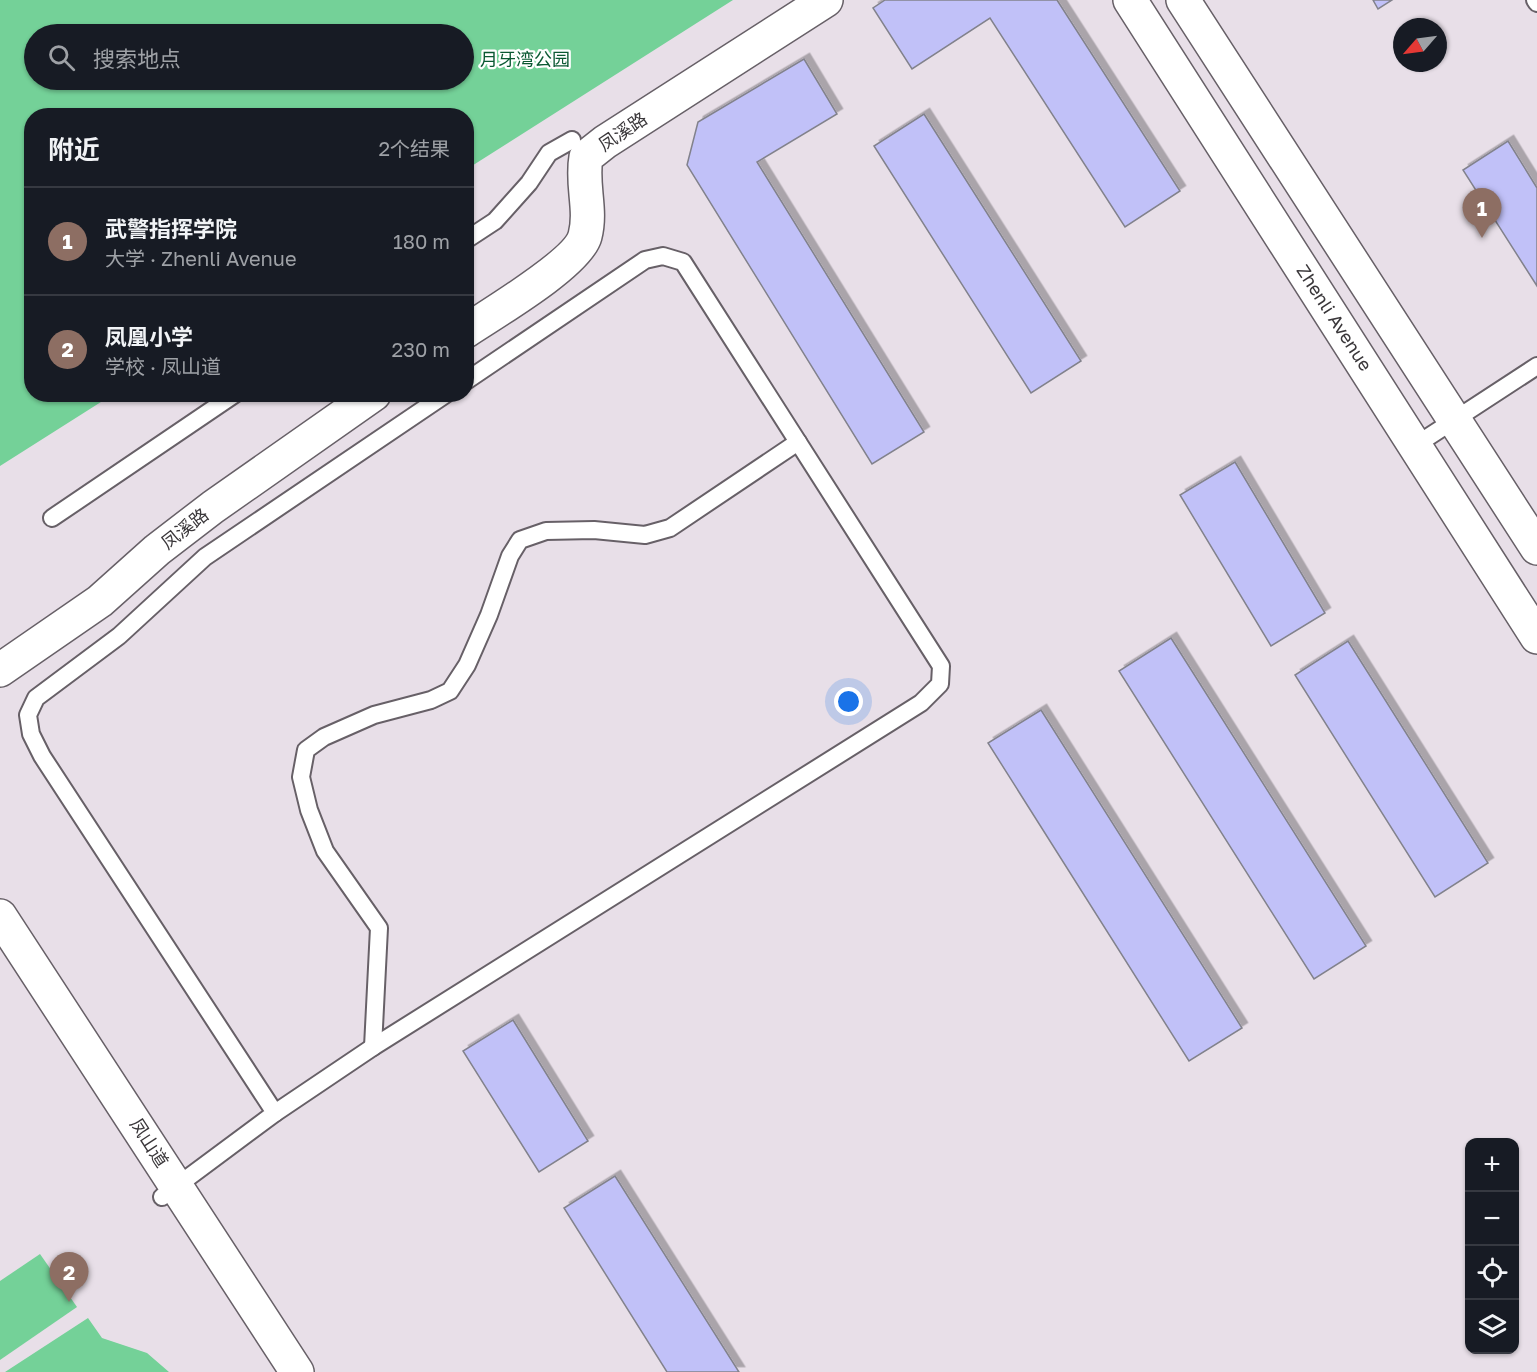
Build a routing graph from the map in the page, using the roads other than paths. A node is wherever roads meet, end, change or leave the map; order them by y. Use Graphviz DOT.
graph roads {
  1 [pos="793,0"];
  2 [pos="826,0"];
  3 [pos="1130,0"];
  4 [pos="1183,0"];
  5 [pos="572,140"];
  6 [pos="474,234"];
  7 [pos="474,307"];
  8 [pos="474,326"];
  9 [pos="1537,366"];
  10 [pos="474,376"];
  11 [pos="224,402"];
  12 [pos="335,402"];
  13 [pos="363,402"];
  14 [pos="435,402"];
  15 [pos="1454,420"];
  16 [pos="798,442"];
  17 [pos="1416,445"];
  18 [pos="51,518"];
  19 [pos="1537,548"];
  20 [pos="1537,637"];
  21 [pos="0,650"];
  22 [pos="0,670"];
  23 [pos="0,916"];
  24 [pos="0,946"];
  25 [pos="374,1047"];
  26 [pos="275,1113"];
  27 [pos="169,1191"];
  28 [pos="275,1372"];
  29 [pos="297,1372"];
  1 -- 5 [label="street, 凤溪路"];
  2 -- 8 [label="street, 凤溪路"];
  3 -- 17 [label="street, Zhenli Avenue"];
  4 -- 15 [label="street"];
  5 -- 6 [label="lane"];
  5 -- 7 [label="street, 凤溪路"];
  9 -- 15 [label="lane"];
  10 -- 16 [label="lane"];
  11 -- 18 [label="lane"];
  12 -- 21 [label="street, 凤溪路"];
  13 -- 22 [label="street, 凤溪路"];
  14 -- 26 [label="lane"];
  15 -- 17 [label="lane"];
  15 -- 19 [label="street"];
  16 -- 25 [label="lane"];
  16 -- 25 [label="lane"];
  17 -- 20 [label="street, Zhenli Avenue"];
  23 -- 27 [label="street, 凤山道"];
  24 -- 27 [label="street, 凤山道"];
  25 -- 26 [label="lane"];
  26 -- 27 [label="lane"];
  27 -- 28 [label="street, 凤山道"];
  27 -- 29 [label="street, 凤山道"];
}
